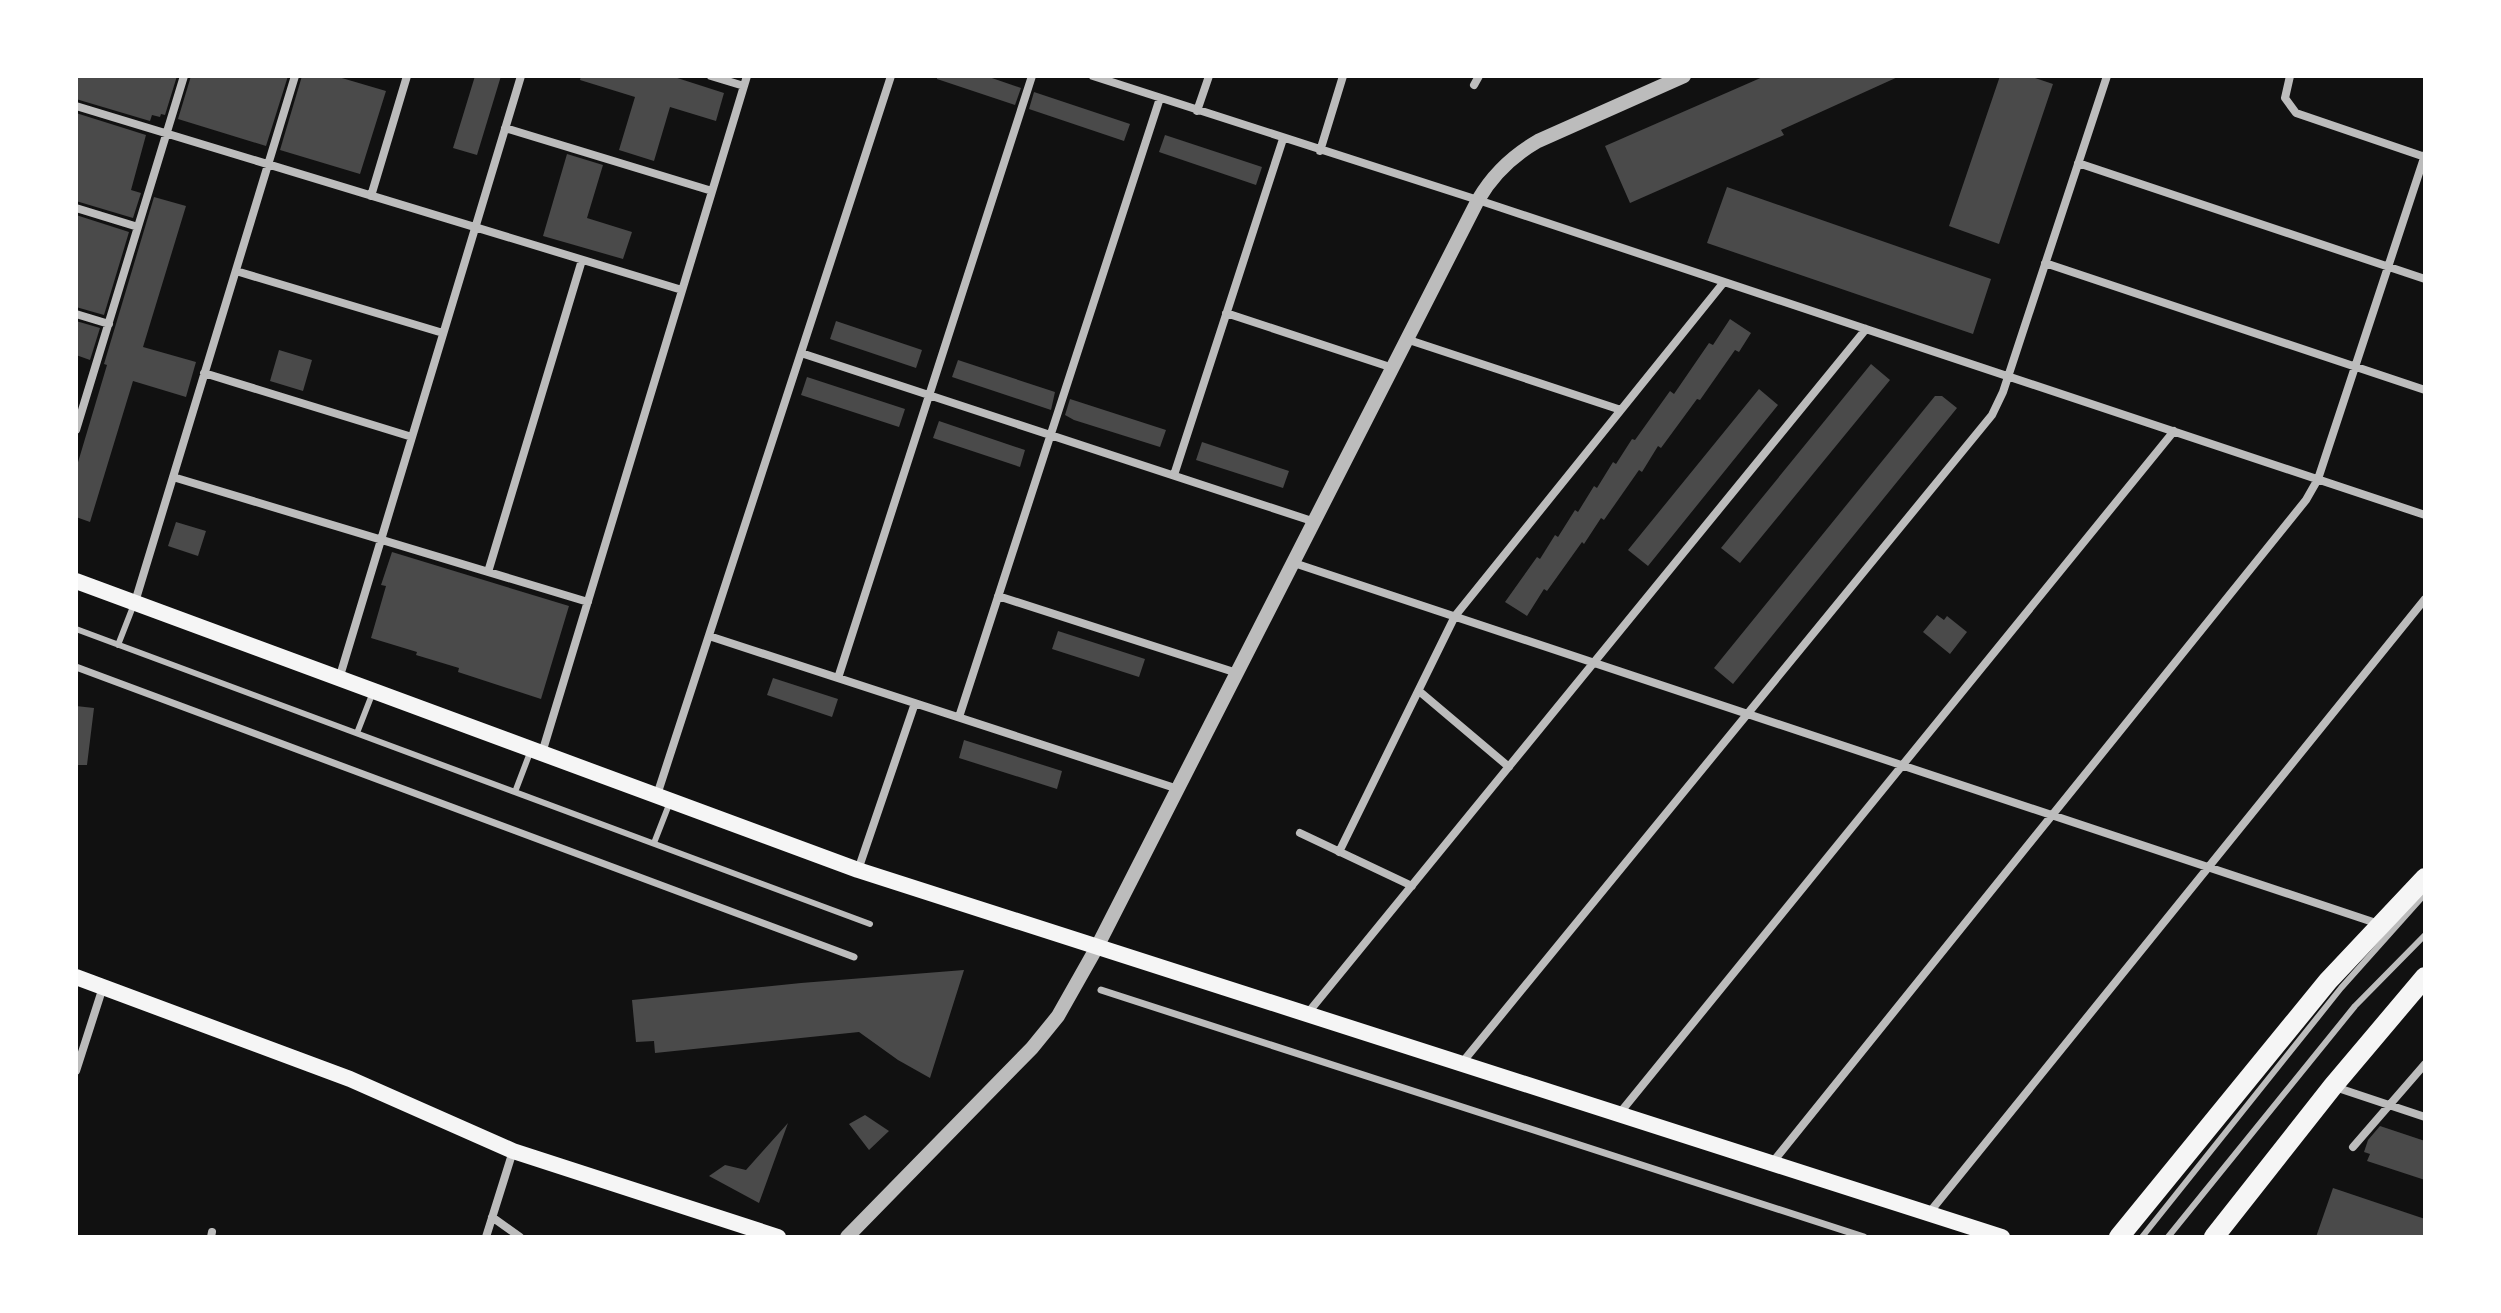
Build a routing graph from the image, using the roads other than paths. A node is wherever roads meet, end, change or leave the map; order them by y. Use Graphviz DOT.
graph roads {
  1 [pos="184,76"];
  2 [pos="295,76"];
  3 [pos="407,76"];
  4 [pos="521,76"];
  5 [pos="711,76"];
  6 [pos="747,76"];
  7 [pos="891,76"];
  8 [pos="1032,76"];
  9 [pos="1093,76"];
  10 [pos="1209,76"];
  11 [pos="1343,76"];
  12 [pos="1684,76"];
  13 [pos="2107,76"];
  14 [pos="2290,76"];
  15 [pos="744,86"];
  16 [pos="1160,98"];
  17 [pos="76,106"];
  18 [pos="1197,111"];
  19 [pos="505,128"];
  20 [pos="167,134"];
  21 [pos="1283,139"];
  22 [pos="1320,151"];
  23 [pos="2425,156"];
  24 [pos="2078,163"];
  25 [pos="268,164"];
  26 [pos="712,191"];
  27 [pos="371,196"];
  28 [pos="1478,200"];
  29 [pos="76,208"];
  30 [pos="138,227"];
  31 [pos="475,227"];
  32 [pos="582,260"];
  33 [pos="2045,263"];
  34 [pos="2388,266"];
  35 [pos="236,271"];
  36 [pos="2425,279"];
  37 [pos="1724,282"];
  38 [pos="682,290"];
  39 [pos="1226,313"];
  40 [pos="76,314"];
  41 [pos="109,324"];
  42 [pos="1866,329"];
  43 [pos="443,333"];
  44 [pos="1409,340"];
  45 [pos="801,353"];
  46 [pos="2355,367"];
  47 [pos="1394,368"];
  48 [pos="204,373"];
  49 [pos="2008,376"];
  50 [pos="2425,390"];
  51 [pos="929,395"];
  52 [pos="1621,410"];
  53 [pos="78,418"];
  54 [pos="76,430"];
  55 [pos="2174,431"];
  56 [pos="1051,435"];
  57 [pos="412,437"];
  58 [pos="1174,475"];
  59 [pos="173,477"];
  60 [pos="2318,479"];
  61 [pos="2425,515"];
  62 [pos="1315,522"];
  63 [pos="381,539"];
  64 [pos="1294,563"];
  65 [pos="488,572"];
  66 [pos="76,581"];
  67 [pos="998,596"];
  68 [pos="2425,599"];
  69 [pos="588,602"];
  70 [pos="134,603"];
  71 [pos="1455,616"];
  72 [pos="76,629"];
  73 [pos="709,636"];
  74 [pos="118,645"];
  75 [pos="1594,662"];
  76 [pos="76,667"];
  77 [pos="1238,673"];
  78 [pos="838,678"];
  79 [pos="339,679"];
  80 [pos="373,691"];
  81 [pos="1419,691"];
  82 [pos="915,703"];
  83 [pos="1746,713"];
  84 [pos="959,717"];
  85 [pos="357,733"];
  86 [pos="536,752"];
  87 [pos="1902,765"];
  88 [pos="1509,767"];
  89 [pos="1178,789"];
  90 [pos="515,792"];
  91 [pos="663,799"];
  92 [pos="2051,815"];
  93 [pos="1300,833"];
  94 [pos="654,843"];
  95 [pos="1339,852"];
  96 [pos="2207,866"];
  97 [pos="858,870"];
  98 [pos="2425,878"];
  99 [pos="1412,886"];
  100 [pos="2425,894"];
  101 [pos="870,924"];
  102 [pos="2381,924"];
  103 [pos="2425,935"];
  104 [pos="1097,947"];
  105 [pos="854,957"];
  106 [pos="76,977"];
  107 [pos="2425,977"];
  108 [pos="103,987"];
  109 [pos="1101,990"];
  110 [pos="1307,1015"];
  111 [pos="2425,1064"];
  112 [pos="1461,1065"];
  113 [pos="76,1071"];
  114 [pos="2333,1086"];
  115 [pos="2389,1105"];
  116 [pos="1619,1114"];
  117 [pos="2425,1117"];
  118 [pos="2353,1147"];
  119 [pos="513,1151"];
  120 [pos="1772,1163"];
  121 [pos="1928,1214"];
  122 [pos="492,1217"];
  123 [pos="486,1237"];
  124 [pos="520,1237"];
  125 [pos="778,1237"];
  126 [pos="847,1237"];
  127 [pos="1864,1237"];
  128 [pos="2002,1237"];
  129 [pos="2119,1237"];
  130 [pos="2142,1237"];
  131 [pos="2168,1237"];
  132 [pos="2214,1237"];
  1 -- 20 [label="street"];
  2 -- 25 [label="street"];
  3 -- 27 [label="street"];
  4 -- 19 [label="street"];
  5 -- 15 [label="street"];
  6 -- 15 [label="street"];
  7 -- 45 [label="street"];
  8 -- 51 [label="street"];
  9 -- 16 [label="street"];
  10 -- 18 [label="street"];
  11 -- 22 [label="street"];
  12 -- 28 [label="street"];
  13 -- 24 [label="street"];
  14 -- 23 [label="street"];
  15 -- 26 [label="street"];
  16 -- 18 [label="street"];
  16 -- 56 [label="street"];
  17 -- 20 [label="street"];
  18 -- 21 [label="street"];
  19 -- 26 [label="street"];
  19 -- 31 [label="street"];
  20 -- 25 [label="street"];
  20 -- 30 [label="street"];
  21 -- 22 [label="street"];
  21 -- 39 [label="street"];
  22 -- 28 [label="street"];
  23 -- 34 [label="street"];
  24 -- 33 [label="street"];
  24 -- 34 [label="street"];
  25 -- 27 [label="street"];
  25 -- 35 [label="street"];
  26 -- 38 [label="street"];
  27 -- 31 [label="street"];
  28 -- 37 [label="street"];
  28 -- 44 [label="street"];
  29 -- 30 [label="street"];
  30 -- 41 [label="street"];
  31 -- 32 [label="street"];
  31 -- 43 [label="street"];
  32 -- 38 [label="street"];
  32 -- 65 [label="street"];
  33 -- 46 [label="street"];
  33 -- 49 [label="street"];
  34 -- 36 [label="street"];
  34 -- 46 [label="street"];
  35 -- 43 [label="street"];
  35 -- 48 [label="street"];
  37 -- 42 [label="street"];
  37 -- 52 [label="street"];
  38 -- 69 [label="street"];
  39 -- 47 [label="street"];
  39 -- 58 [label="street"];
  40 -- 41 [label="street"];
  41 -- 53 [label="street"];
  42 -- 49 [label="street"];
  42 -- 75 [label="street"];
  43 -- 57 [label="street"];
  44 -- 47 [label="street"];
  44 -- 52 [label="street"];
  45 -- 51 [label="street"];
  45 -- 73 [label="street"];
  46 -- 50 [label="street"];
  46 -- 60 [label="street"];
  47 -- 62 [label="street"];
  48 -- 57 [label="street"];
  48 -- 59 [label="street"];
  49 -- 55 [label="street"];
  49 -- 83 [label="street"];
  51 -- 56 [label="street"];
  51 -- 78 [label="street"];
  52 -- 71 [label="street"];
  53 -- 54 [label="street"];
  55 -- 60 [label="street"];
  55 -- 87 [label="street"];
  56 -- 58 [label="street"];
  56 -- 67 [label="street"];
  57 -- 63 [label="street"];
  58 -- 62 [label="street"];
  59 -- 63 [label="street"];
  59 -- 70 [label="street"];
  60 -- 61 [label="street"];
  60 -- 92 [label="street"];
  62 -- 64 [label="street"];
  63 -- 65 [label="street"];
  63 -- 79 [label="street"];
  64 -- 71 [label="street"];
  64 -- 77 [label="street"];
  65 -- 69 [label="street"];
  66 -- 70 [label="main road"];
  67 -- 77 [label="street"];
  67 -- 84 [label="street"];
  68 -- 96 [label="street"];
  69 -- 86 [label="street"];
  70 -- 74 [label="lane"];
  70 -- 79 [label="main road"];
  71 -- 75 [label="street"];
  71 -- 81 [label="street"];
  72 -- 74 [label="lane"];
  73 -- 78 [label="street"];
  73 -- 91 [label="street"];
  74 -- 85 [label="lane"];
  75 -- 83 [label="street"];
  75 -- 88 [label="street"];
  76 -- 105 [label="street"];
  77 -- 89 [label="street"];
  78 -- 82 [label="street"];
  79 -- 80 [label="main road"];
  80 -- 85 [label="lane"];
  80 -- 86 [label="main road"];
  81 -- 88 [label="street"];
  81 -- 95 [label="street"];
  82 -- 84 [label="street"];
  82 -- 97 [label="street"];
  83 -- 87 [label="street"];
  83 -- 112 [label="street"];
  84 -- 89 [label="street"];
  85 -- 90 [label="lane"];
  86 -- 90 [label="lane"];
  86 -- 91 [label="main road"];
  87 -- 92 [label="street"];
  87 -- 116 [label="street"];
  88 -- 99 [label="street"];
  89 -- 104 [label="street"];
  90 -- 94 [label="lane"];
  91 -- 94 [label="lane"];
  91 -- 97 [label="main road"];
  92 -- 96 [label="street"];
  92 -- 120 [label="street"];
  93 -- 95 [label="street"];
  94 -- 101 [label="lane"];
  95 -- 99 [label="street"];
  96 -- 102 [label="street"];
  96 -- 121 [label="street"];
  97 -- 104 [label="main road"];
  98 -- 102 [label="main road"];
  99 -- 110 [label="street"];
  100 -- 130 [label="lane"];
  102 -- 129 [label="main road"];
  103 -- 131 [label="lane"];
  104 -- 110 [label="main road"];
  104 -- 126 [label="street"];
  106 -- 108 [label="main road"];
  107 -- 114 [label="main road"];
  108 -- 113 [label="street"];
  108 -- 119 [label="main road"];
  109 -- 127 [label="street"];
  110 -- 112 [label="main road"];
  111 -- 115 [label="street"];
  112 -- 116 [label="main road"];
  114 -- 115 [label="street"];
  114 -- 132 [label="main road"];
  115 -- 117 [label="street"];
  115 -- 118 [label="street"];
  116 -- 120 [label="main road"];
  119 -- 122 [label="street"];
  119 -- 125 [label="main road"];
  120 -- 121 [label="main road"];
  121 -- 128 [label="main road"];
  122 -- 123 [label="street"];
  122 -- 124 [label="street"];
}
